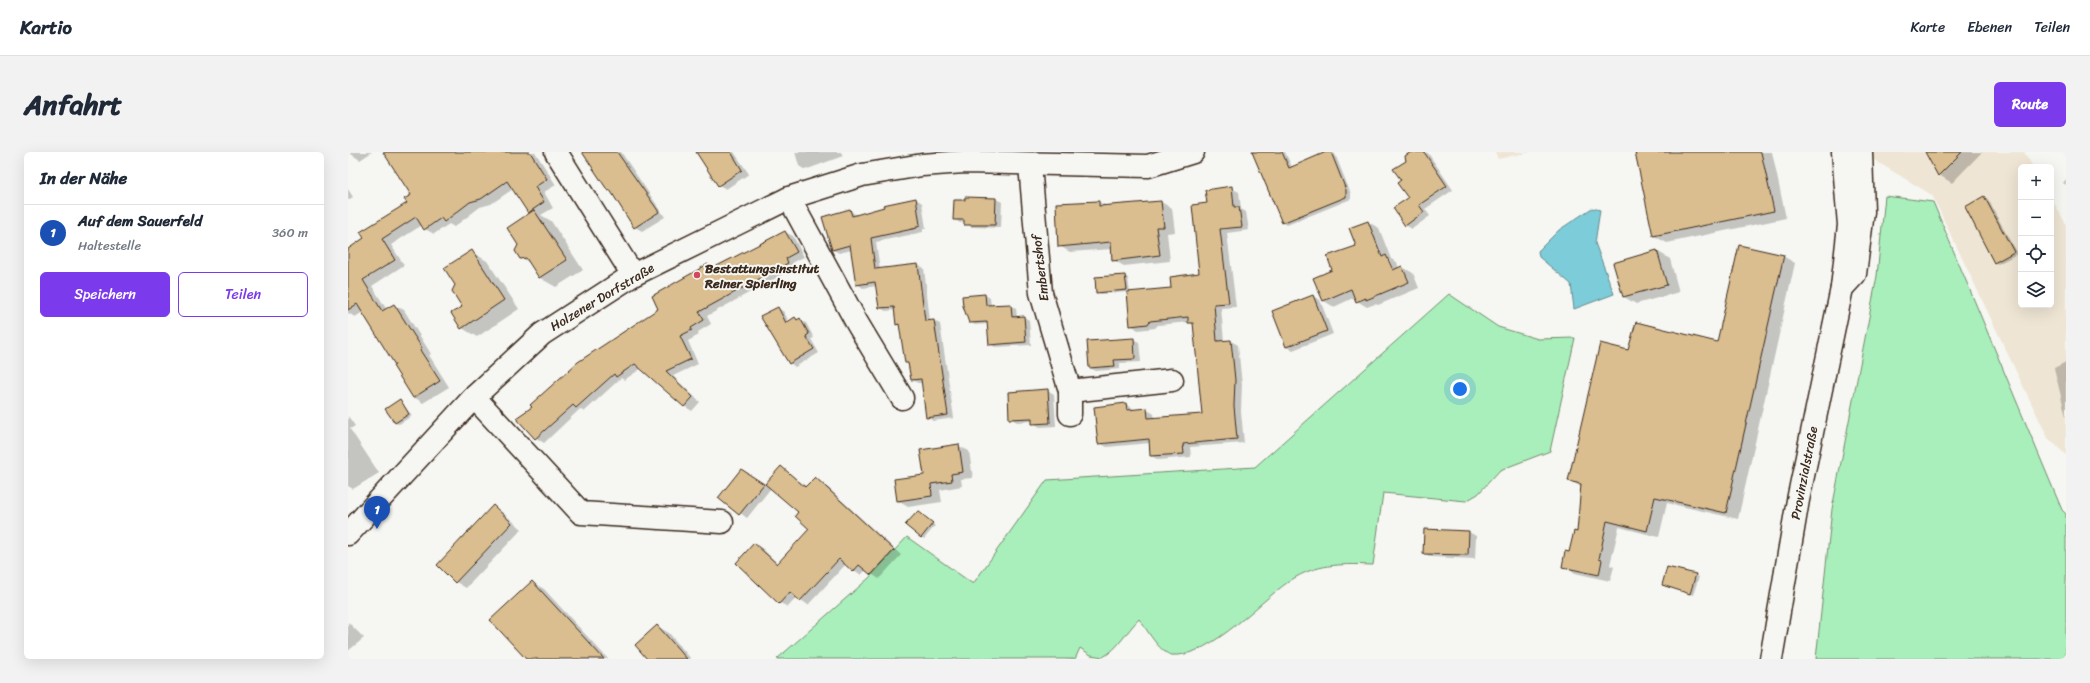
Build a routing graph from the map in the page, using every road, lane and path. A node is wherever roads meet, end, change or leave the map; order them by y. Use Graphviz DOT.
graph roads {
  1 [pos="556,152"];
  2 [pos="1193,152"];
  3 [pos="1843,152"];
  4 [pos="1861,152"];
  5 [pos="1030,164"];
  6 [pos="789,198"];
  7 [pos="633,275"];
  8 [pos="1842,288"];
  9 [pos="1172,380"];
  10 [pos="1070,391"];
  11 [pos="474,396"];
  12 [pos="902,398"];
  13 [pos="1070,414"];
  14 [pos="722,522"];
  15 [pos="348,534"];
  16 [pos="1771,659"];
  1 -- 7 [label="street"];
  2 -- 5 [label="street, Holzener Dorfstraße"];
  3 -- 8 [label="street, Provinzialstraße"];
  4 -- 8 [label="street, Provinzialstraße"];
  5 -- 6 [label="street, Holzener Dorfstraße"];
  5 -- 10 [label="street, Embertshof"];
  6 -- 7 [label="street, Holzener Dorfstraße"];
  6 -- 12 [label="street"];
  7 -- 11 [label="street, Holzener Dorfstraße"];
  8 -- 16 [label="street, Provinzialstraße"];
  9 -- 10 [label="street"];
  10 -- 13 [label="street, Embertshof"];
  11 -- 14 [label="street"];
  11 -- 15 [label="street, Holzener Dorfstraße"];
}
